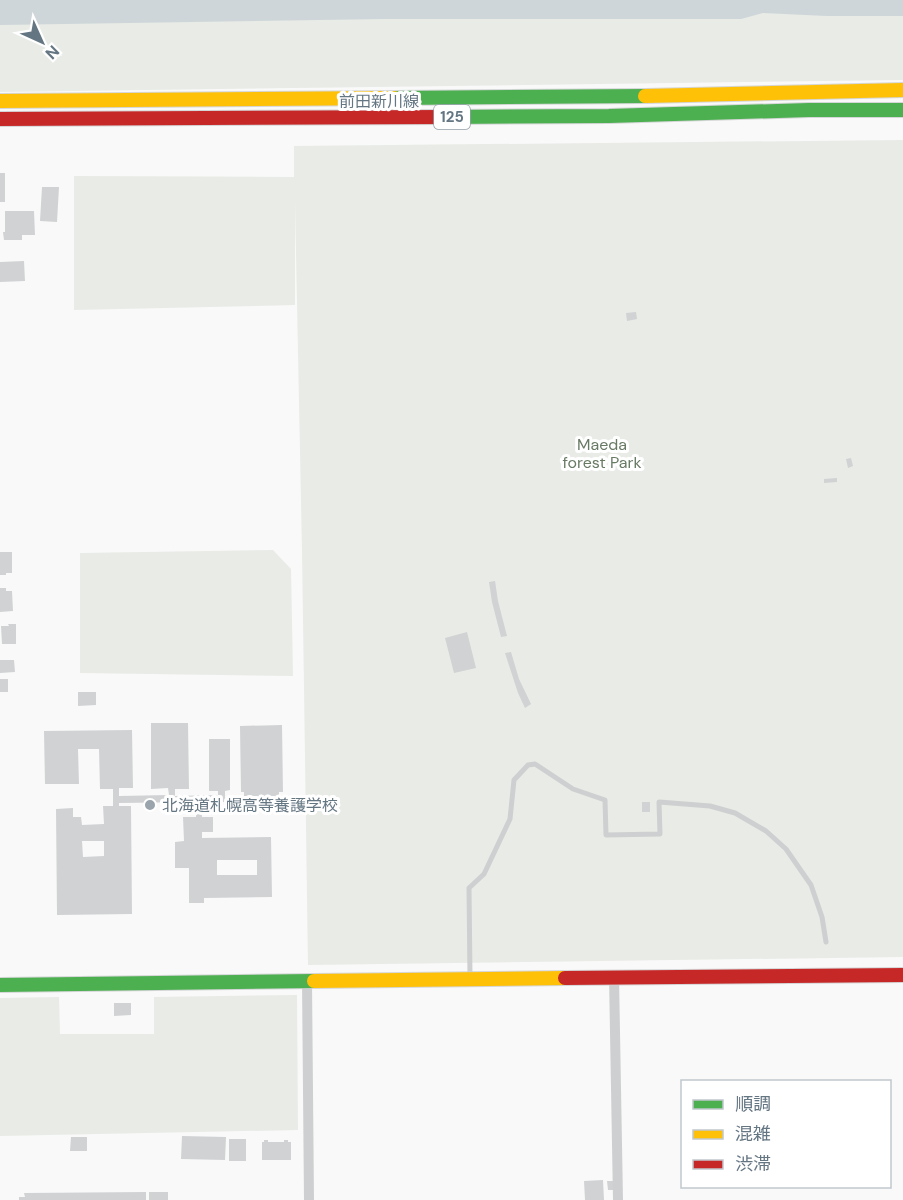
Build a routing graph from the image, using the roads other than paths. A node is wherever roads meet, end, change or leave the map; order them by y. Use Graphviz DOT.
graph roads {
  1 [pos="903,90"];
  2 [pos="0,101"];
  3 [pos="903,110"];
  4 [pos="0,119"];
  5 [pos="826,942"];
  6 [pos="903,975"];
  7 [pos="614,976"];
  8 [pos="470,980"];
  9 [pos="307,981"];
  10 [pos="0,985"];
  11 [pos="309,1200"];
  12 [pos="618,1200"];
  1 -- 2 [label="main road, 前田新川線 / 125"];
  3 -- 4 [label="main road, 前田新川線 / 125"];
  5 -- 8 [label="lane"];
  6 -- 7 [label="main road"];
  7 -- 8 [label="main road"];
  7 -- 12 [label="street"];
  8 -- 9 [label="main road"];
  9 -- 10 [label="main road"];
  9 -- 11 [label="street"];
}
